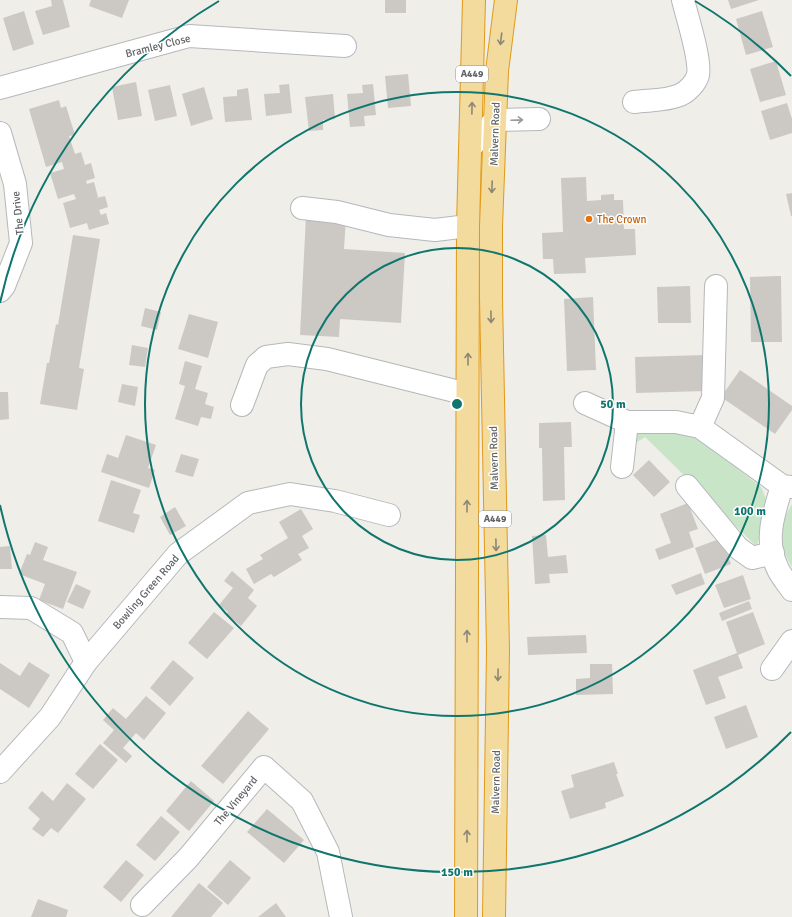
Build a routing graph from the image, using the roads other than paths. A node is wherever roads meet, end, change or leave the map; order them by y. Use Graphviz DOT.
graph roads {
  1 [pos="474,0"];
  2 [pos="506,0"];
  3 [pos="683,0"];
  4 [pos="345,46"];
  5 [pos="0,88"];
  6 [pos="634,102"];
  7 [pos="539,119"];
  8 [pos="495,120"];
  9 [pos="0,133"];
  10 [pos="471,147"];
  11 [pos="302,208"];
  12 [pos="468,226"];
  13 [pos="491,226"];
  14 [pos="716,286"];
  15 [pos="0,291"];
  16 [pos="467,394"];
  17 [pos="584,403"];
  18 [pos="242,405"];
  19 [pos="627,422"];
  20 [pos="700,427"];
  21 [pos="622,467"];
  22 [pos="687,486"];
  23 [pos="787,486"];
  24 [pos="389,515"];
  25 [pos="773,553"];
  26 [pos="792,590"];
  27 [pos="497,603"];
  28 [pos="467,606"];
  29 [pos="0,607"];
  30 [pos="792,641"];
  31 [pos="86,662"];
  32 [pos="772,669"];
  33 [pos="0,772"];
  34 [pos="466,863"];
  35 [pos="495,863"];
  36 [pos="142,904"];
  37 [pos="341,917"];
  38 [pos="466,917"];
  39 [pos="494,917"];
  10 -- 1 [label="highway, A449, one-way"];
  2 -- 8 [label="highway, Malvern Road / A449, one-way"];
  3 -- 6 [label="street"];
  4 -- 5 [label="street, Bramley Close"];
  8 -- 7 [label="street, one-way"];
  8 -- 10 [label="street"];
  8 -- 13 [label="highway, Malvern Road / A449, one-way"];
  9 -- 15 [label="street, The Drive"];
  10 -- 12 [label="highway, A449"];
  11 -- 12 [label="street"];
  12 -- 13 [label="highway"];
  16 -- 12 [label="highway, A449, one-way"];
  13 -- 27 [label="highway, Malvern Road / A449, one-way"];
  14 -- 20 [label="street"];
  16 -- 18 [label="street"];
  28 -- 16 [label="highway, A449, one-way"];
  17 -- 19 [label="street"];
  19 -- 20 [label="street"];
  19 -- 21 [label="street"];
  20 -- 23 [label="street"];
  22 -- 25 [label="street"];
  23 -- 25 [label="street"];
  24 -- 31 [label="street, Bowling Green Road"];
  25 -- 26 [label="street"];
  27 -- 28 [label="highway"];
  27 -- 35 [label="highway, Malvern Road / A449, one-way"];
  34 -- 28 [label="highway, A449, one-way"];
  29 -- 31 [label="street"];
  30 -- 32 [label="street"];
  31 -- 33 [label="street, Bowling Green Road"];
  34 -- 35 [label="highway"];
  34 -- 38 [label="highway, A449"];
  35 -- 39 [label="highway, Malvern Road / A449"];
  36 -- 37 [label="street, The Vineyard"];
}
